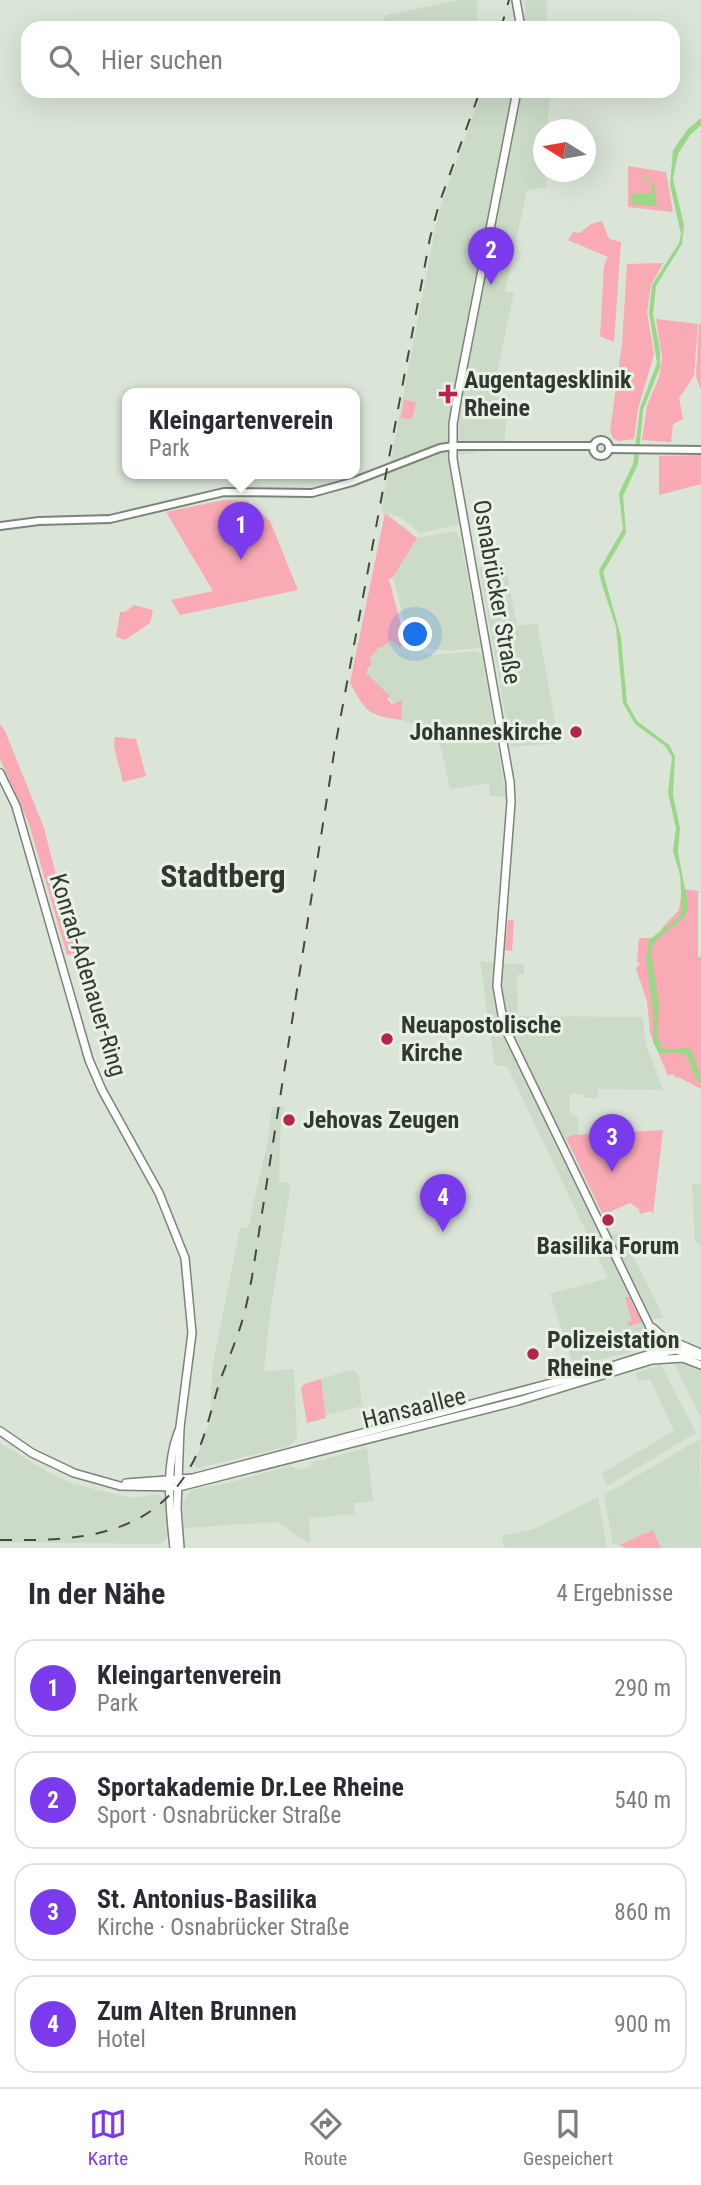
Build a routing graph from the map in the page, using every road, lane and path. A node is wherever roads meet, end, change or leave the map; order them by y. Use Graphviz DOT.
graph roads {
  1 [pos="516,0"];
  2 [pos="520,21"];
  3 [pos="516,98"];
  4 [pos="453,446"];
  5 [pos="593,446"];
  6 [pos="610,449"];
  7 [pos="701,450"];
  8 [pos="360,479"];
  9 [pos="360,479"];
  10 [pos="0,526"];
  11 [pos="0,773"];
  12 [pos="649,1322"];
  13 [pos="664,1355"];
  14 [pos="701,1356"];
  15 [pos="701,1365"];
  16 [pos="180,1427"];
  17 [pos="0,1431"];
  18 [pos="180,1460"];
  19 [pos="207,1474"];
  20 [pos="175,1484"];
  21 [pos="174,1548"];
  22 [pos="180,1548"];
  1 -- 2 [label="main road"];
  3 -- 4 [label="main road, Osnabrücker Straße"];
  4 -- 5 [label="street"];
  4 -- 9 [label="street"];
  4 -- 12 [label="main road, Osnabrücker Straße"];
  5 -- 6 [label="street"];
  5 -- 6 [label="street"];
  6 -- 7 [label="street"];
  8 -- 10 [label="street"];
  11 -- 16 [label="main road, Konrad-Adenauer-Ring"];
  12 -- 13 [label="main road, Osnabrücker Straße"];
  12 -- 14 [label="main road, Osnabrücker Straße"];
  13 -- 14 [label="main road"];
  13 -- 15 [label="main road"];
  13 -- 19 [label="main road, Hansaallee"];
  13 -- 20 [label="main road, Hansaallee"];
  16 -- 18 [label="main road, Konrad-Adenauer-Ring"];
  16 -- 20 [label="main road, Konrad-Adenauer-Ring"];
  17 -- 20 [label="main road"];
  18 -- 19 [label="main road"];
  18 -- 20 [label="main road, Konrad-Adenauer-Ring"];
  19 -- 20 [label="main road, Hansaallee"];
  20 -- 21 [label="main road, Konrad-Adenauer-Ring"];
  20 -- 22 [label="main road, Konrad-Adenauer-Ring"];
}
